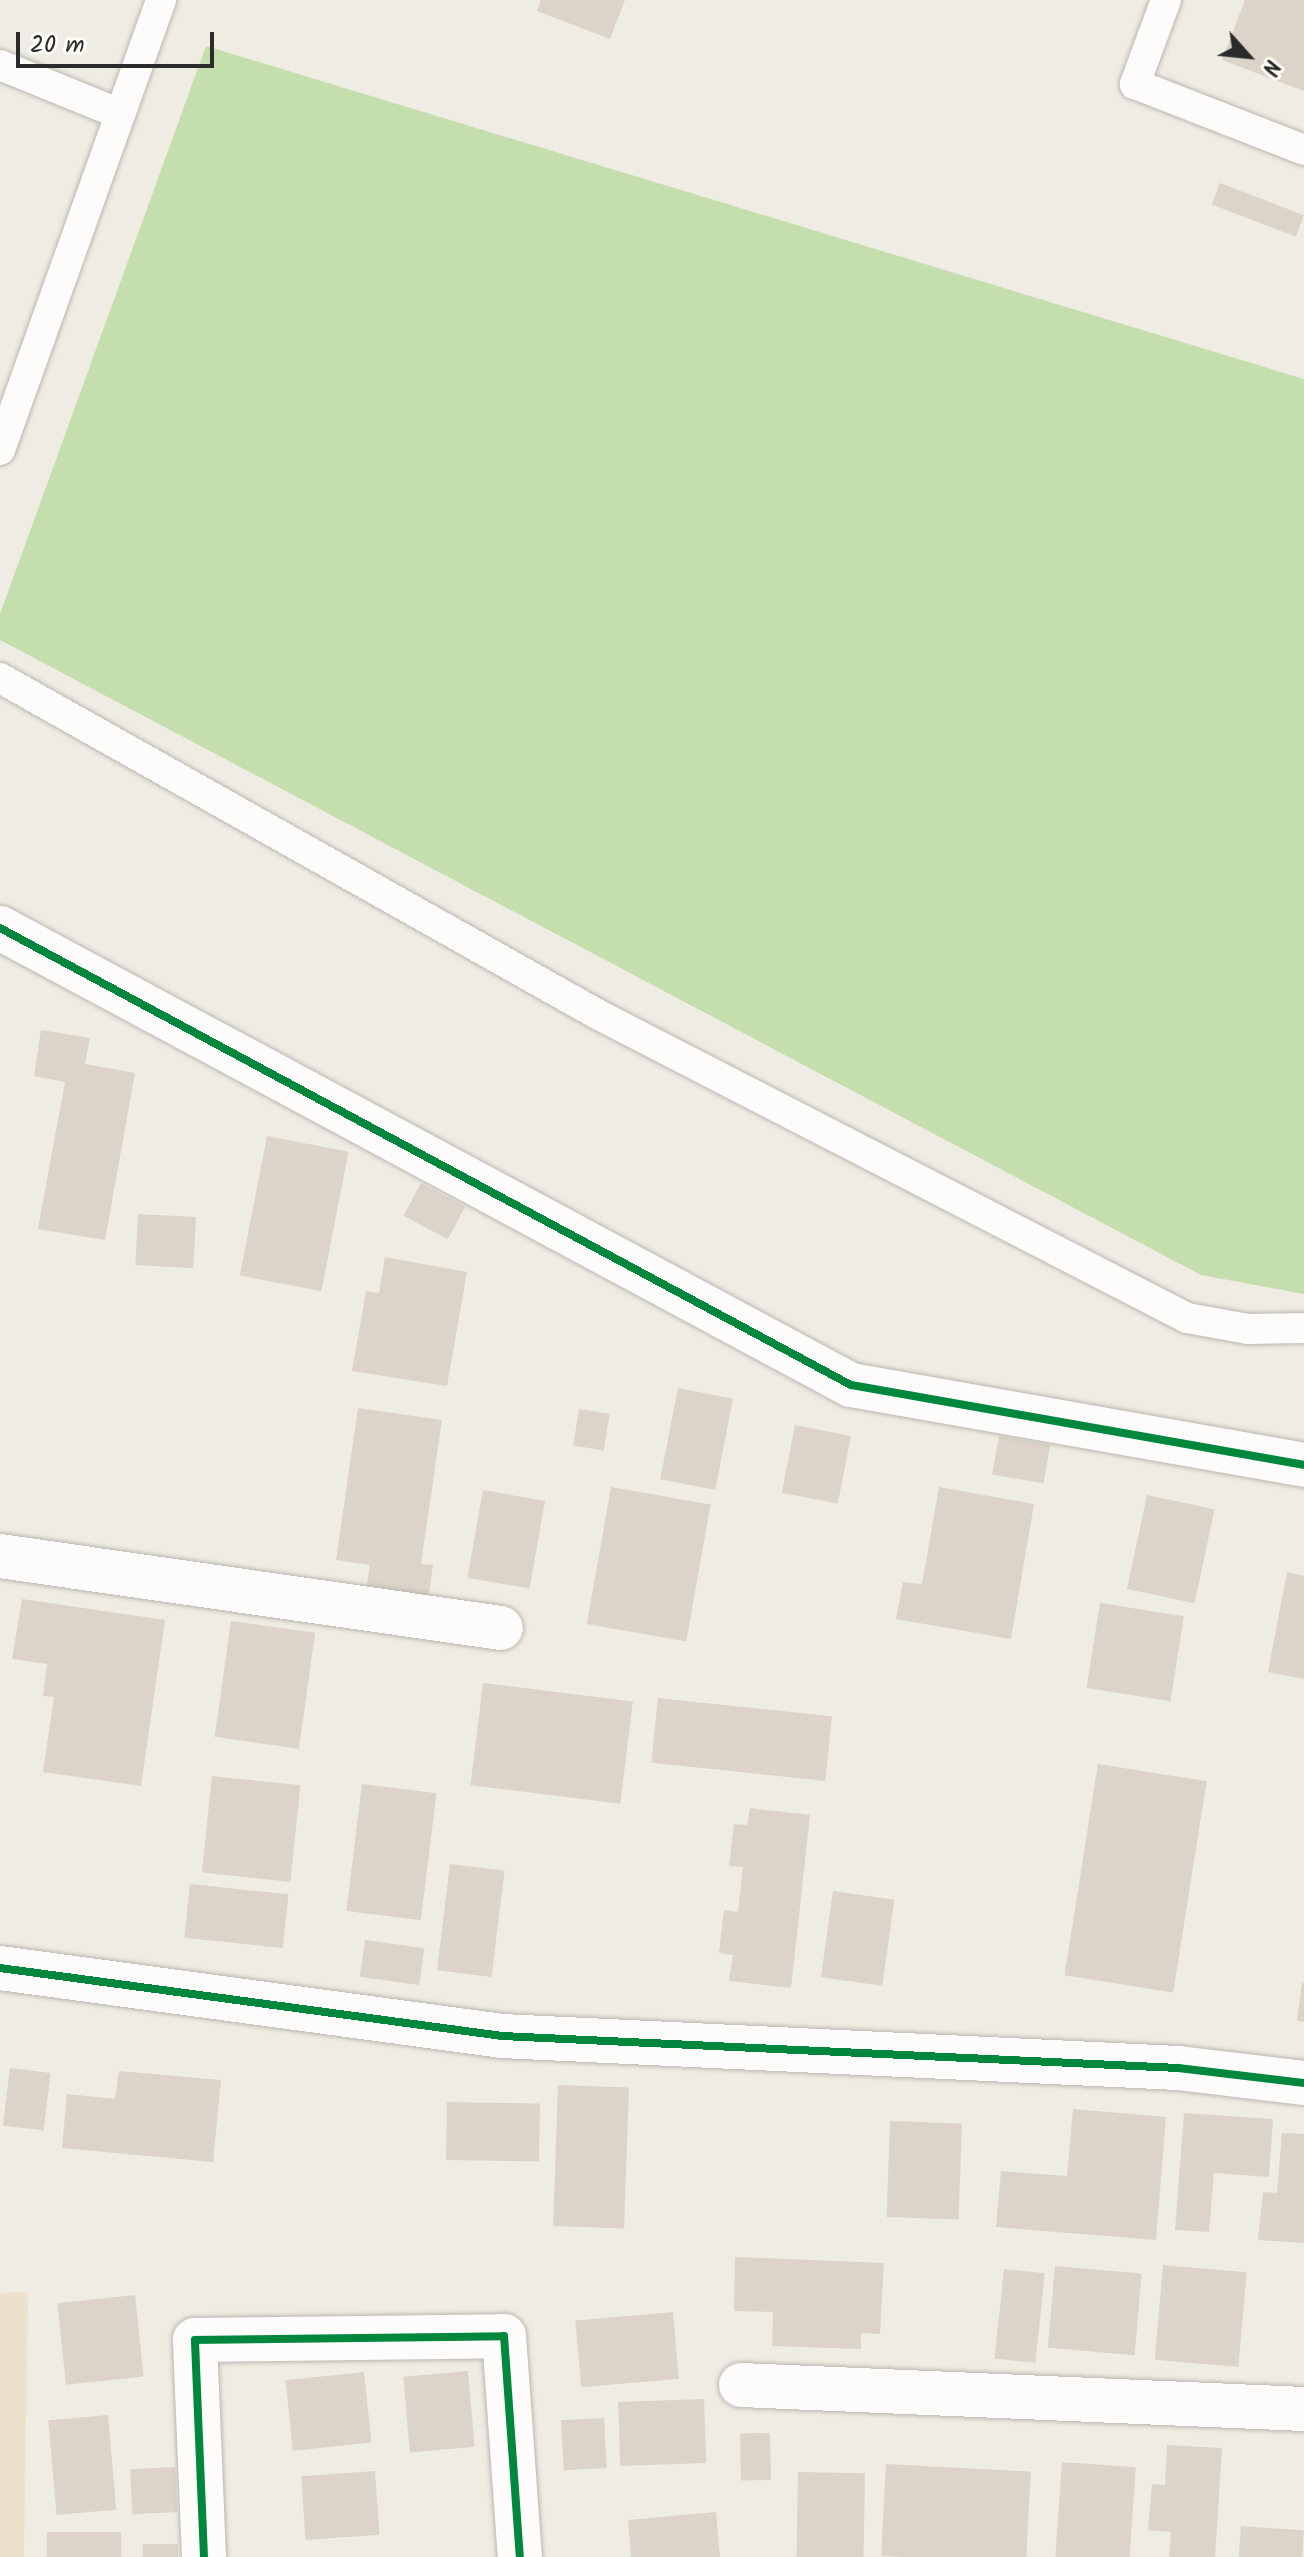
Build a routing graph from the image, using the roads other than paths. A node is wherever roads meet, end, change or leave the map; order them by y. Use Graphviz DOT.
graph roads {
  1 [pos="161,0"];
  2 [pos="1166,0"];
  3 [pos="0,65"];
  4 [pos="120,114"];
  5 [pos="1304,150"];
  6 [pos="0,450"];
  7 [pos="0,678"];
  8 [pos="0,928"];
  9 [pos="1304,1328"];
  10 [pos="1304,1465"];
  11 [pos="0,1556"];
  12 [pos="501,1628"];
  13 [pos="0,1968"];
  14 [pos="1304,2083"];
  15 [pos="741,2385"];
  16 [pos="1304,2409"];
  17 [pos="204,2557"];
  18 [pos="520,2557"];
  1 -- 4 [label="lane"];
  2 -- 5 [label="lane"];
  3 -- 4 [label="lane"];
  4 -- 6 [label="lane"];
  7 -- 9 [label="lane"];
  8 -- 10 [label="street"];
  11 -- 12 [label="street"];
  13 -- 14 [label="street"];
  15 -- 16 [label="street"];
  17 -- 18 [label="street"];
}
